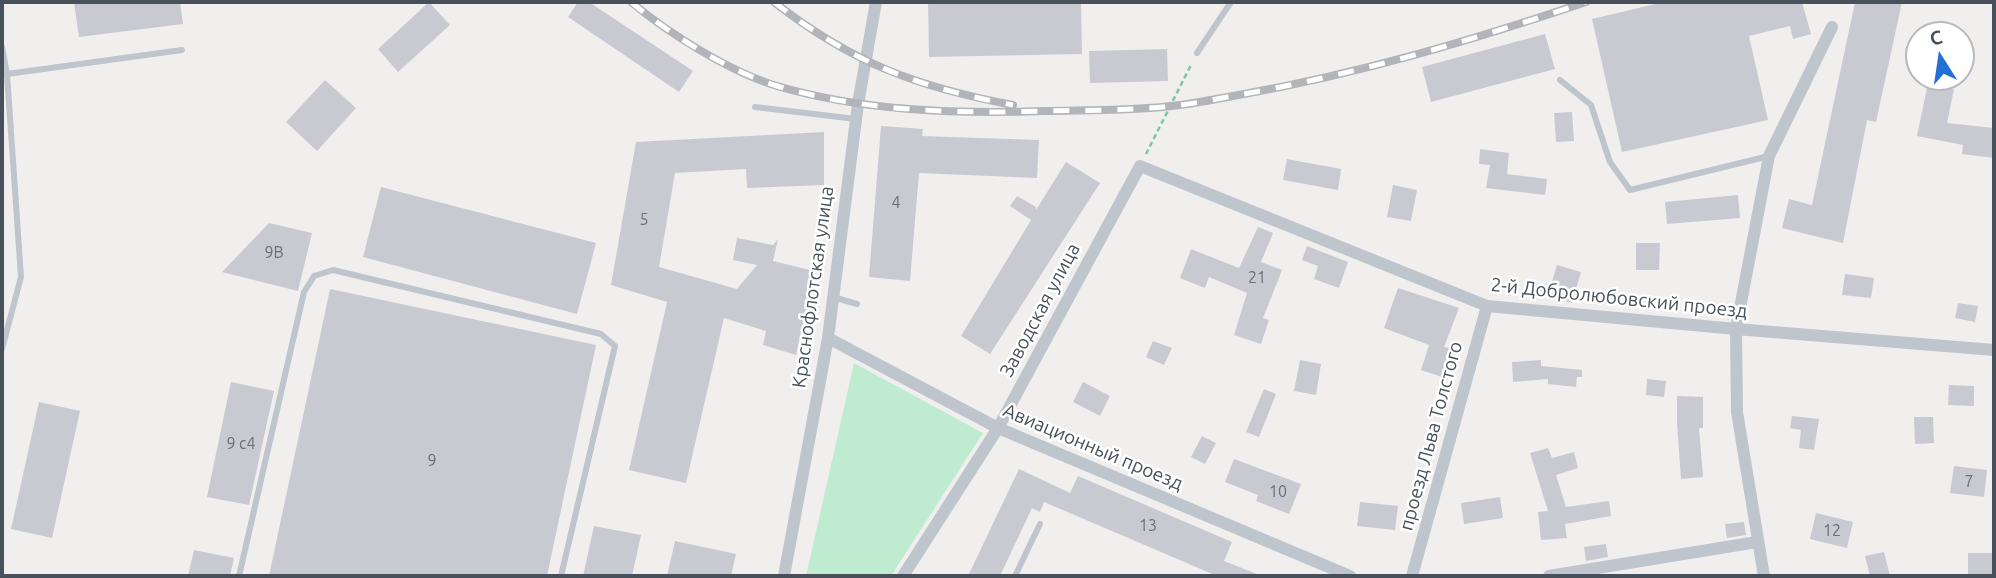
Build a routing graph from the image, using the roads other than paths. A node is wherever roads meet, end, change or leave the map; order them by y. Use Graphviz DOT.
graph roads {
  1 [pos="876,2"];
  2 [pos="1231,2"];
  3 [pos="1832,27"];
  4 [pos="2,47"];
  5 [pos="182,50"];
  6 [pos="1197,53"];
  7 [pos="4,75"];
  8 [pos="1560,80"];
  9 [pos="755,107"];
  10 [pos="856,119"];
  11 [pos="1769,156"];
  12 [pos="1140,166"];
  13 [pos="833,297"];
  14 [pos="857,304"];
  15 [pos="1487,306"];
  16 [pos="1736,330"];
  17 [pos="828,338"];
  18 [pos="2,349"];
  19 [pos="1994,350"];
  20 [pos="998,428"];
  21 [pos="1040,524"];
  22 [pos="1757,542"];
  23 [pos="239,576"];
  24 [pos="561,576"];
  25 [pos="784,576"];
  26 [pos="902,576"];
  27 [pos="1015,576"];
  28 [pos="1350,576"];
  29 [pos="1412,576"];
  30 [pos="1549,576"];
  31 [pos="1764,576"];
  1 -- 10 [label="street, Краснофлотская улица"];
  2 -- 6 [label="lane"];
  3 -- 11 [label="street"];
  4 -- 7 [label="lane"];
  5 -- 7 [label="lane"];
  7 -- 18 [label="lane"];
  8 -- 11 [label="lane"];
  9 -- 10 [label="lane"];
  10 -- 13 [label="street, Краснофлотская улица"];
  11 -- 16 [label="street"];
  12 -- 15 [label="street, 2-й Добролюбовский проезд"];
  12 -- 20 [label="street, Заводская улица"];
  13 -- 14 [label="lane"];
  13 -- 17 [label="street, Краснофлотская улица"];
  15 -- 16 [label="street, 2-й Добролюбовский проезд"];
  15 -- 29 [label="street, проезд Льва Толстого"];
  16 -- 19 [label="street, 2-й Добролюбовский проезд"];
  16 -- 22 [label="street"];
  17 -- 20 [label="street, Авиационный проезд"];
  17 -- 25 [label="street, Краснофлотская улица"];
  20 -- 26 [label="street, Заводская улица"];
  20 -- 28 [label="street, Авиационный проезд"];
  21 -- 27 [label="lane"];
  22 -- 30 [label="street"];
  22 -- 31 [label="street"];
  23 -- 24 [label="lane"];
}
